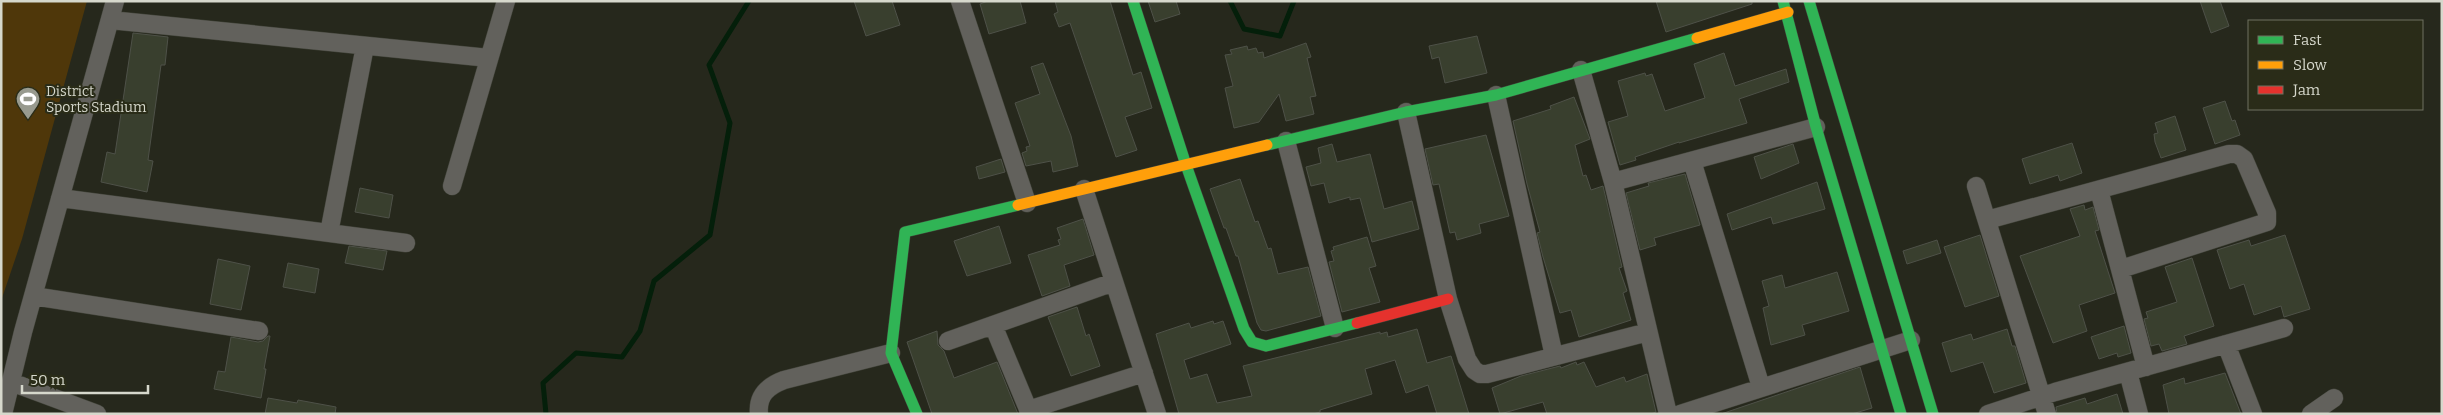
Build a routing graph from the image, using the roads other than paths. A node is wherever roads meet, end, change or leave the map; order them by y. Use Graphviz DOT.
graph roads {
  1 [pos="115,1"];
  2 [pos="506,1"];
  3 [pos="960,1"];
  4 [pos="1133,1"];
  5 [pos="1809,1"];
  6 [pos="1786,7"];
  7 [pos="110,20"];
  8 [pos="365,46"];
  9 [pos="489,58"];
  10 [pos="1581,70"];
  11 [pos="1496,95"];
  12 [pos="1406,112"];
  13 [pos="1816,127"];
  14 [pos="1286,141"];
  15 [pos="1692,161"];
  16 [pos="1186,165"];
  17 [pos="1613,182"];
  18 [pos="452,186"];
  19 [pos="1976,186"];
  20 [pos="1084,189"];
  21 [pos="2100,190"];
  22 [pos="60,198"];
  23 [pos="1026,203"];
  24 [pos="1987,220"];
  25 [pos="329,233"];
  26 [pos="406,243"];
  27 [pos="2121,270"];
  28 [pos="1114,282"];
  29 [pos="33,296"];
  30 [pos="1448,299"];
  31 [pos="993,325"];
  32 [pos="1335,328"];
  33 [pos="2284,328"];
  34 [pos="259,331"];
  35 [pos="1648,332"];
  36 [pos="1911,340"];
  37 [pos="948,341"];
  38 [pos="2226,344"];
  39 [pos="1881,348"];
  40 [pos="891,353"];
  41 [pos="1554,356"];
  42 [pos="2146,366"];
  43 [pos="2128,372"];
  44 [pos="1144,373"];
  45 [pos="11,382"];
  46 [pos="1761,387"];
  47 [pos="2042,396"];
  48 [pos="2334,398"];
  49 [pos="1029,412"];
  50 [pos="3,414"];
  51 [pos="97,414"];
  52 [pos="759,414"];
  53 [pos="917,414"];
  54 [pos="1157,414"];
  55 [pos="1668,414"];
  56 [pos="1680,414"];
  57 [pos="1901,414"];
  58 [pos="1934,414"];
  59 [pos="1988,414"];
  60 [pos="2047,414"];
  61 [pos="2139,414"];
  62 [pos="2253,414"];
  63 [pos="2311,414"];
  1 -- 7 [label="street"];
  2 -- 9 [label="street"];
  3 -- 23 [label="street"];
  4 -- 16 [label="street"];
  5 -- 36 [label="street"];
  6 -- 10 [label="street"];
  6 -- 13 [label="street"];
  7 -- 8 [label="street"];
  7 -- 22 [label="street"];
  8 -- 9 [label="street"];
  8 -- 25 [label="street"];
  9 -- 18 [label="street"];
  10 -- 11 [label="street"];
  10 -- 17 [label="street"];
  11 -- 12 [label="street"];
  11 -- 41 [label="street"];
  12 -- 14 [label="street"];
  12 -- 30 [label="street"];
  13 -- 15 [label="street"];
  13 -- 39 [label="street"];
  14 -- 16 [label="street"];
  14 -- 32 [label="street"];
  15 -- 17 [label="street"];
  15 -- 46 [label="street"];
  16 -- 20 [label="street"];
  16 -- 32 [label="street"];
  17 -- 35 [label="street"];
  19 -- 24 [label="street"];
  20 -- 23 [label="street"];
  20 -- 28 [label="street"];
  21 -- 24 [label="street"];
  21 -- 27 [label="street"];
  21 -- 27 [label="street"];
  22 -- 25 [label="street"];
  22 -- 29 [label="street"];
  23 -- 40 [label="street"];
  24 -- 47 [label="street"];
  25 -- 26 [label="street"];
  27 -- 42 [label="street"];
  28 -- 31 [label="street"];
  28 -- 44 [label="street"];
  29 -- 34 [label="street"];
  29 -- 45 [label="street"];
  30 -- 32 [label="street"];
  30 -- 41 [label="street"];
  31 -- 37 [label="street"];
  31 -- 49 [label="street"];
  33 -- 38 [label="street"];
  35 -- 41 [label="street"];
  35 -- 55 [label="street"];
  36 -- 39 [label="street"];
  36 -- 58 [label="street"];
  38 -- 42 [label="street"];
  38 -- 62 [label="street"];
  39 -- 46 [label="street"];
  39 -- 57 [label="street"];
  40 -- 52 [label="street"];
  40 -- 53 [label="street"];
  42 -- 43 [label="street"];
  43 -- 47 [label="street"];
  43 -- 61 [label="street"];
  44 -- 49 [label="street"];
  44 -- 54 [label="street"];
  45 -- 50 [label="street"];
  45 -- 51 [label="street"];
  46 -- 56 [label="street"];
  47 -- 59 [label="street"];
  47 -- 60 [label="street"];
  48 -- 63 [label="street"];
}
